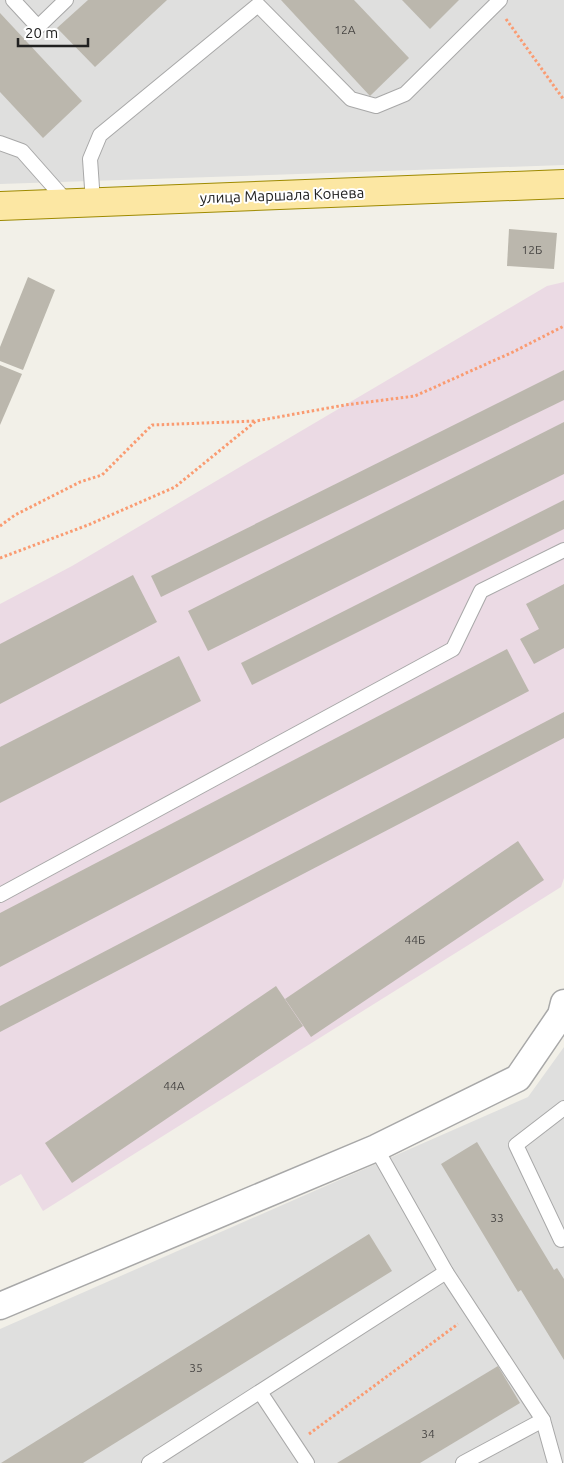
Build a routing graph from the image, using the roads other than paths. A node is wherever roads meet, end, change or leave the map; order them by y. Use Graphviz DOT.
graph roads {
  1 [pos="13,0"];
  2 [pos="66,0"];
  3 [pos="498,2"];
  4 [pos="0,143"];
  5 [pos="564,184"];
  6 [pos="80,202"];
  7 [pos="0,206"];
  8 [pos="564,550"];
  9 [pos="0,895"];
  10 [pos="563,1013"];
  11 [pos="564,1108"];
  12 [pos="376,1148"];
  13 [pos="561,1240"];
  14 [pos="446,1272"];
  15 [pos="0,1306"];
  16 [pos="260,1392"];
  17 [pos="543,1420"];
  18 [pos="149,1463"];
  19 [pos="307,1463"];
  20 [pos="463,1463"];
  21 [pos="555,1463"];
  1 -- 2 [label="lane"];
  3 -- 6 [label="lane"];
  4 -- 6 [label="lane"];
  5 -- 6 [label="main road, улица Маршала Конева"];
  6 -- 7 [label="main road, улица Маршала Конева"];
  8 -- 9 [label="lane"];
  10 -- 12 [label="street"];
  11 -- 13 [label="lane"];
  12 -- 14 [label="lane"];
  12 -- 15 [label="street"];
  14 -- 16 [label="lane"];
  14 -- 17 [label="lane"];
  16 -- 18 [label="lane"];
  16 -- 19 [label="lane"];
  17 -- 20 [label="lane"];
  17 -- 21 [label="lane"];
}
